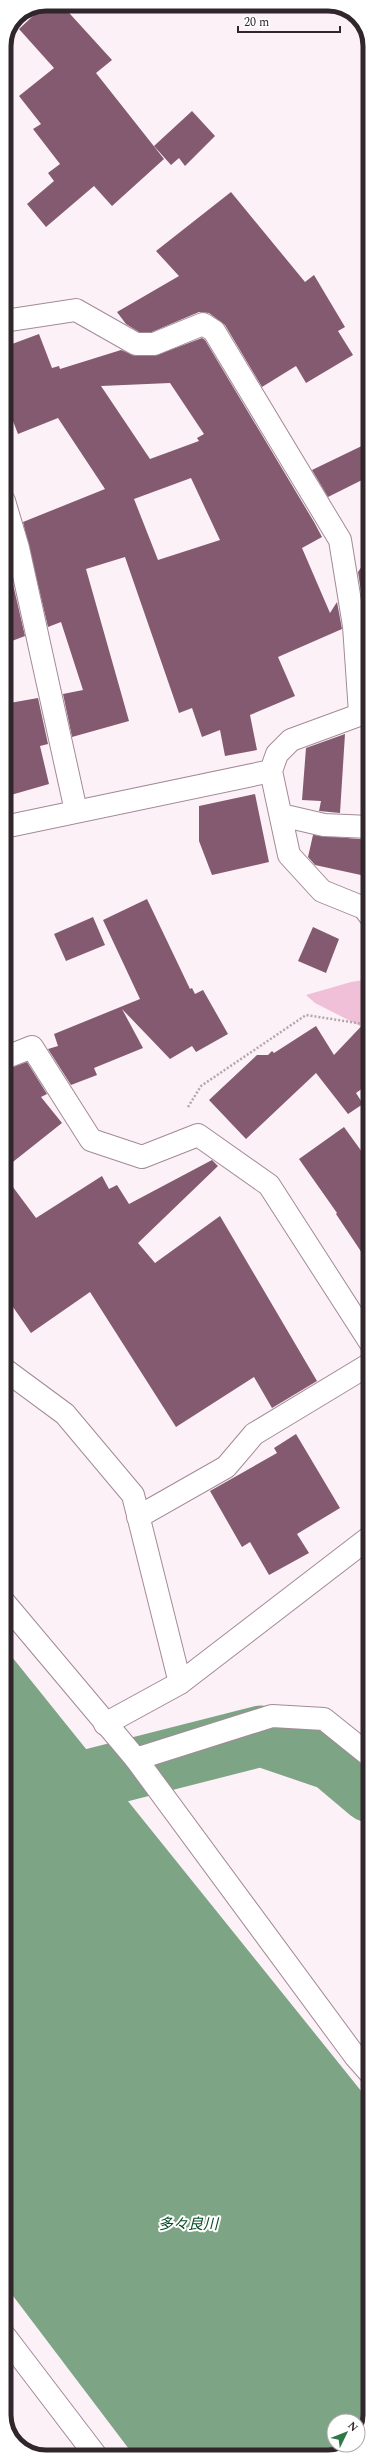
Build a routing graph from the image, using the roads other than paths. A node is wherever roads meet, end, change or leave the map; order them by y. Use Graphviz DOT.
graph roads {
  1 [pos="11,321"];
  2 [pos="11,524"];
  3 [pos="363,696"];
  4 [pos="363,713"];
  5 [pos="271,771"];
  6 [pos="76,811"];
  7 [pos="281,815"];
  8 [pos="11,825"];
  9 [pos="363,827"];
  10 [pos="363,908"];
  11 [pos="11,1055"];
  12 [pos="363,1331"];
  13 [pos="363,1368"];
  14 [pos="11,1374"];
  15 [pos="138,1517"];
  16 [pos="363,1542"];
  17 [pos="11,1610"];
  18 [pos="180,1683"];
  19 [pos="105,1724"];
  20 [pos="363,1750"];
  21 [pos="136,1759"];
  22 [pos="363,2066"];
  23 [pos="11,2343"];
  24 [pos="92,2450"];
  1 -- 3 [label="street"];
  2 -- 6 [label="street"];
  4 -- 5 [label="street"];
  5 -- 6 [label="street"];
  5 -- 7 [label="street"];
  6 -- 8 [label="street"];
  7 -- 9 [label="street"];
  7 -- 10 [label="street"];
  11 -- 12 [label="street"];
  13 -- 15 [label="street"];
  14 -- 15 [label="street"];
  15 -- 18 [label="street"];
  16 -- 18 [label="street"];
  17 -- 19 [label="street"];
  18 -- 19 [label="street"];
  19 -- 21 [label="street"];
  20 -- 21 [label="street"];
  21 -- 22 [label="street"];
  23 -- 24 [label="street"];
}
